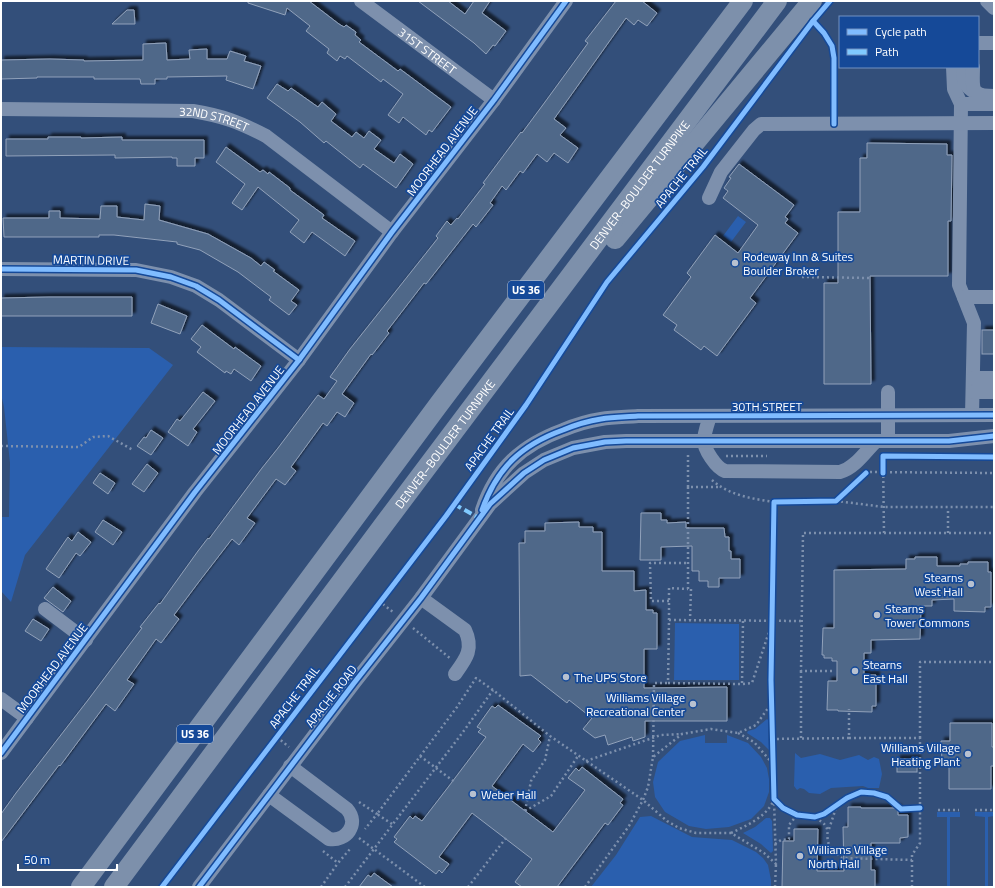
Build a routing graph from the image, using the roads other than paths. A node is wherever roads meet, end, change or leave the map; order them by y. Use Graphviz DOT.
graph roads {
  1 [pos="361,1"];
  2 [pos="566,1"];
  3 [pos="738,1"];
  4 [pos="744,1"];
  5 [pos="777,1"];
  6 [pos="812,1"];
  7 [pos="987,1"];
  8 [pos="994,8"];
  9 [pos="979,43"];
  10 [pos="994,43"];
  11 [pos="953,68"];
  12 [pos="963,68"];
  13 [pos="974,68"];
  14 [pos="687,76"];
  15 [pos="978,94"];
  16 [pos="994,96"];
  17 [pos="494,100"];
  18 [pos="961,104"];
  19 [pos="994,104"];
  20 [pos="1,109"];
  21 [pos="960,123"];
  22 [pos="994,123"];
  23 [pos="709,198"];
  24 [pos="392,232"];
  25 [pos="1,269"];
  26 [pos="964,297"];
  27 [pos="994,297"];
  28 [pos="299,360"];
  29 [pos="973,378"];
  30 [pos="994,378"];
  31 [pos="888,392"];
  32 [pos="973,392"];
  33 [pos="994,392"];
  34 [pos="888,415"];
  35 [pos="972,415"];
  36 [pos="994,415"];
  37 [pos="710,416"];
  38 [pos="452,433"];
  39 [pos="994,436"];
  40 [pos="543,438"];
  41 [pos="704,441"];
  42 [pos="882,441"];
  43 [pos="479,518"];
  44 [pos="421,598"];
  45 [pos="44,609"];
  46 [pos="86,640"];
  47 [pos="457,670"];
  48 [pos="1,699"];
  49 [pos="27,718"];
  50 [pos="1,753"];
  51 [pos="290,766"];
  52 [pos="269,795"];
  53 [pos="80,887"];
  54 [pos="114,887"];
  55 [pos="199,887"];
  1 -- 17 [label="street, 31ST STREET"];
  2 -- 17 [label="street, MOORHEAD AVENUE"];
  3 -- 14 [label="highway"];
  4 -- 14 [label="highway, US 36"];
  5 -- 38 [label="highway, DENVER–BOULDER TURNPIKE / US 36"];
  6 -- 38 [label="highway"];
  7 -- 8 [label="street"];
  9 -- 10 [label="street"];
  11 -- 18 [label="street"];
  12 -- 15 [label="street"];
  13 -- 15 [label="street"];
  14 -- 53 [label="highway, US 36"];
  15 -- 16 [label="street"];
  17 -- 24 [label="street, MOORHEAD AVENUE"];
  18 -- 19 [label="street"];
  18 -- 21 [label="street"];
  20 -- 24 [label="street, 32ND STREET"];
  21 -- 22 [label="street"];
  21 -- 23 [label="street"];
  21 -- 26 [label="street"];
  24 -- 28 [label="street, MOORHEAD AVENUE"];
  25 -- 28 [label="street, MARTIN DRIVE"];
  26 -- 27 [label="street"];
  26 -- 29 [label="street"];
  28 -- 46 [label="street, MOORHEAD AVENUE"];
  29 -- 30 [label="street"];
  29 -- 32 [label="street"];
  31 -- 34 [label="street"];
  32 -- 33 [label="street"];
  32 -- 35 [label="street"];
  34 -- 35 [label="street, 30TH STREET"];
  34 -- 37 [label="street, 30TH STREET"];
  34 -- 42 [label="street"];
  35 -- 36 [label="street, 30TH STREET"];
  37 -- 40 [label="street, 30TH STREET"];
  37 -- 41 [label="street"];
  38 -- 54 [label="highway, DENVER–BOULDER TURNPIKE / US 36"];
  39 -- 42 [label="street"];
  40 -- 43 [label="street, APACHE ROAD"];
  41 -- 42 [label="street"];
  41 -- 42 [label="street"];
  41 -- 43 [label="street, APACHE ROAD"];
  43 -- 44 [label="street, APACHE ROAD"];
  44 -- 47 [label="street"];
  44 -- 51 [label="street, APACHE ROAD"];
  45 -- 46 [label="street"];
  46 -- 49 [label="street, MOORHEAD AVENUE"];
  48 -- 49 [label="street"];
  49 -- 50 [label="street, MOORHEAD AVENUE"];
  51 -- 52 [label="street, APACHE ROAD"];
  51 -- 52 [label="street"];
  52 -- 55 [label="street, APACHE ROAD"];
}
